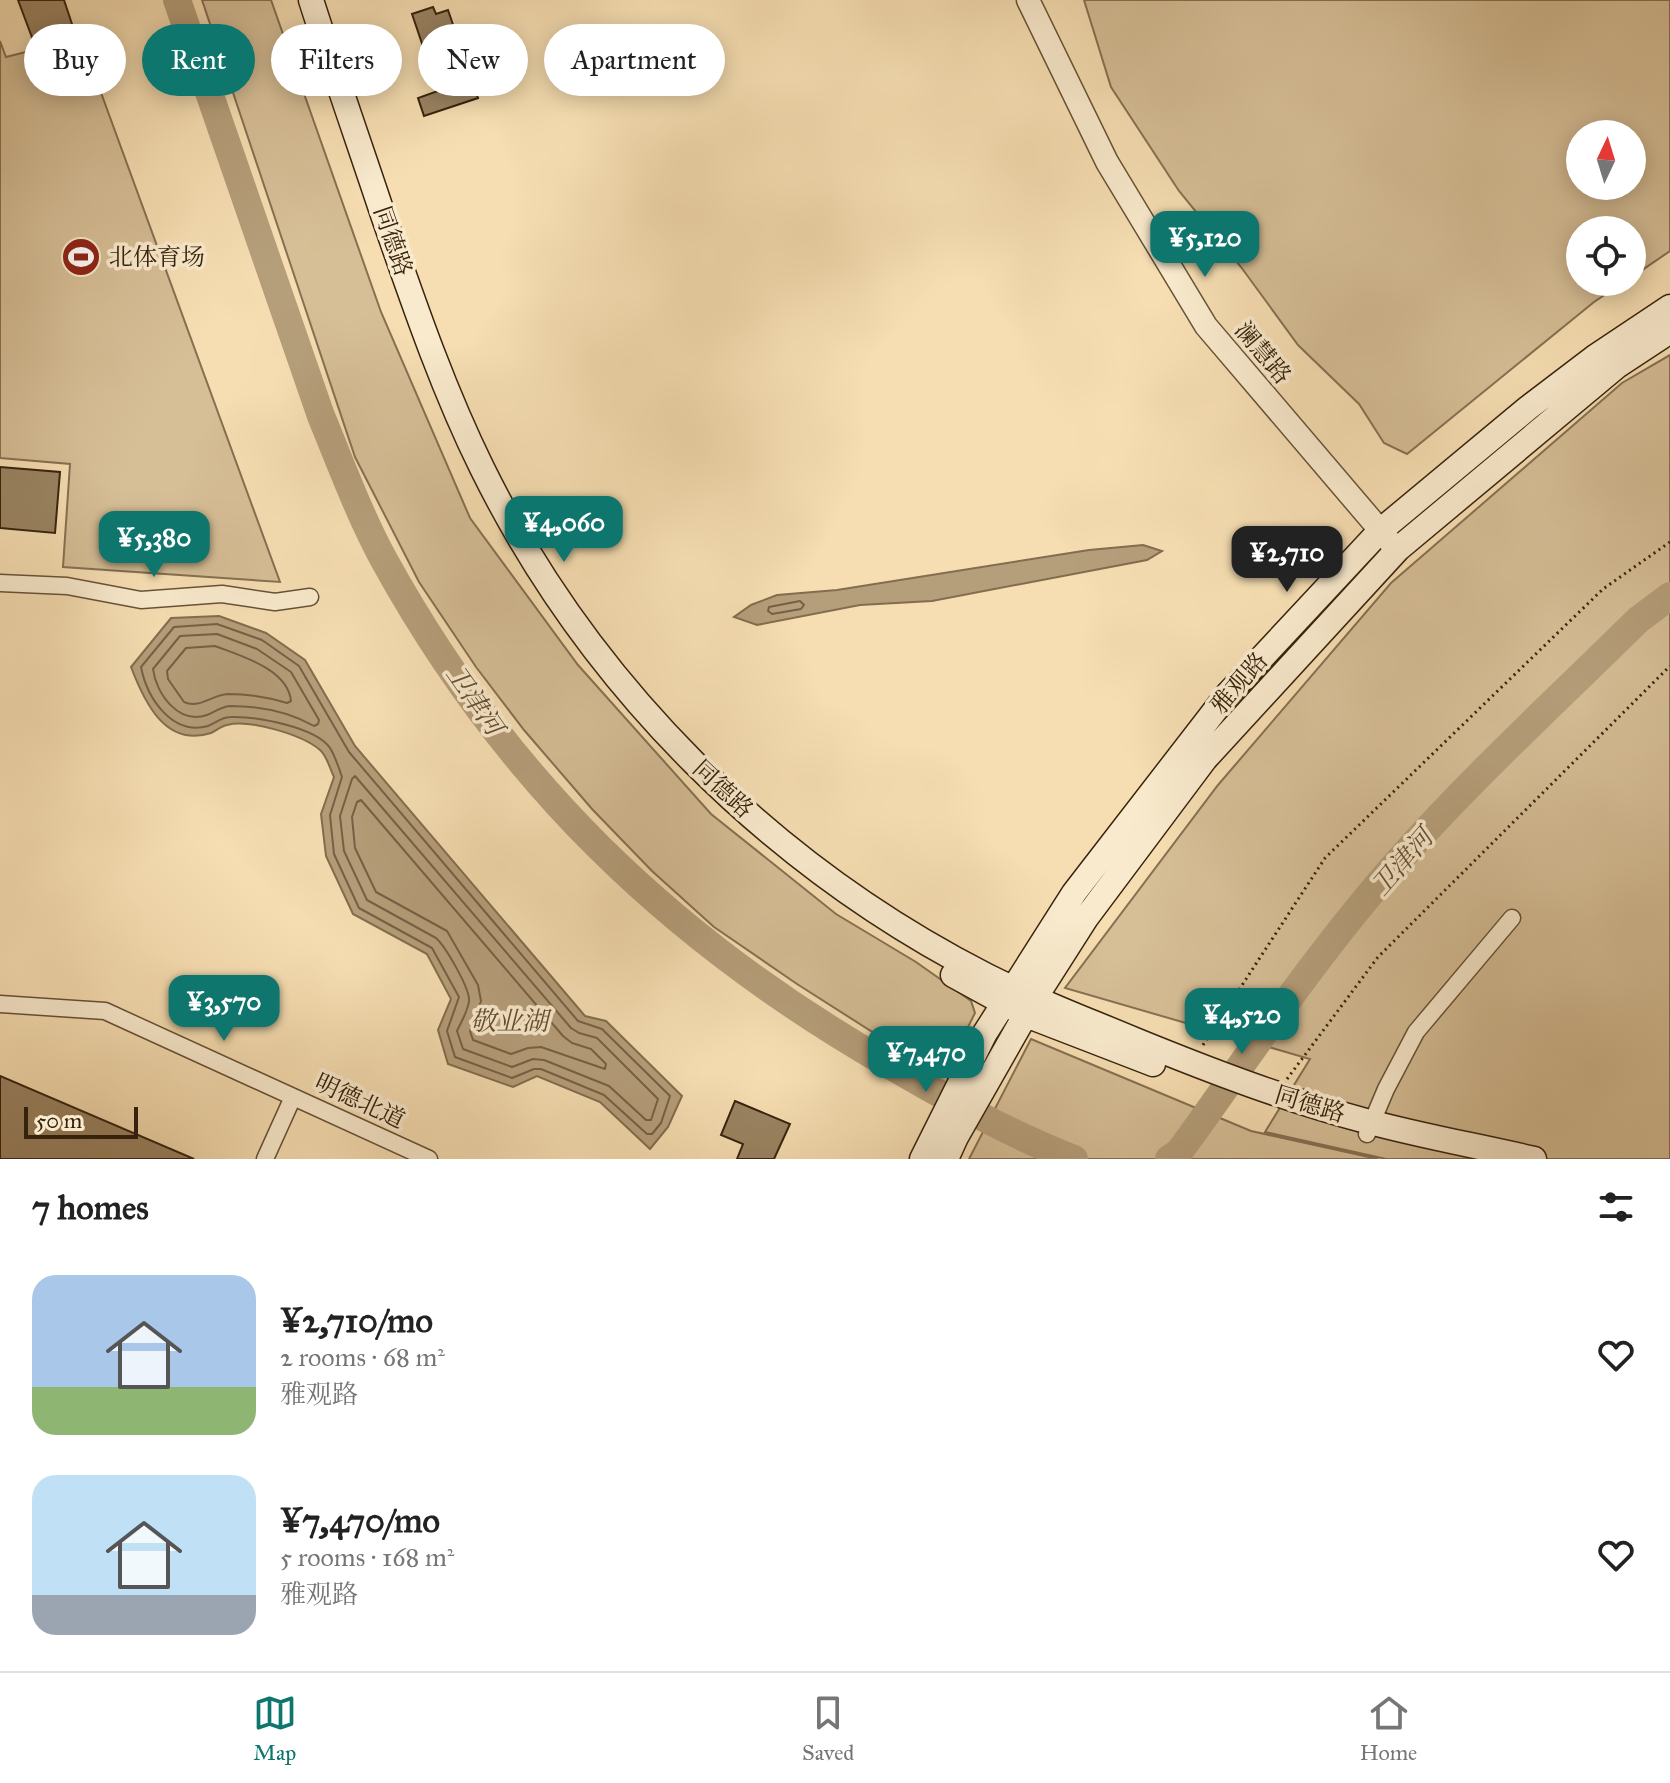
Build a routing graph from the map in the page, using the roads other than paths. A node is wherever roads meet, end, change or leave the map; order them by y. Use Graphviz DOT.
graph roads {
  1 [pos="293,0"];
  2 [pos="311,0"];
  3 [pos="1028,0"];
  4 [pos="1670,307"];
  5 [pos="1670,331"];
  6 [pos="1380,531"];
  7 [pos="1398,549"];
  8 [pos="0,583"];
  9 [pos="310,597"];
  10 [pos="1512,918"];
  11 [pos="1020,1001"];
  12 [pos="0,1004"];
  13 [pos="293,1097"];
  14 [pos="1369,1129"];
  15 [pos="947,1140"];
  16 [pos="265,1159"];
  17 [pos="429,1159"];
  18 [pos="922,1159"];
  19 [pos="1473,1159"];
  20 [pos="1534,1159"];
  1 -- 11 [label="main road, 同德路"];
  2 -- 11 [label="main road, 同德路"];
  3 -- 6 [label="street, 澜慧路"];
  4 -- 6 [label="main road, 雅观路"];
  5 -- 7 [label="main road, 雅观路"];
  6 -- 7 [label="street, 澜慧路"];
  6 -- 11 [label="main road, 雅观路"];
  7 -- 11 [label="main road, 雅观路"];
  8 -- 9 [label="street"];
  10 -- 14 [label="street"];
  11 -- 14 [label="main road, 同德路"];
  11 -- 15 [label="main road, 雅观路"];
  11 -- 15 [label="main road, 雅观路"];
  12 -- 13 [label="street, 明德北道"];
  13 -- 16 [label="street"];
  13 -- 17 [label="street, 明德北道"];
  14 -- 19 [label="main road, 同德路"];
  14 -- 20 [label="main road, 同德路"];
  15 -- 18 [label="main road, 雅观路"];
}
